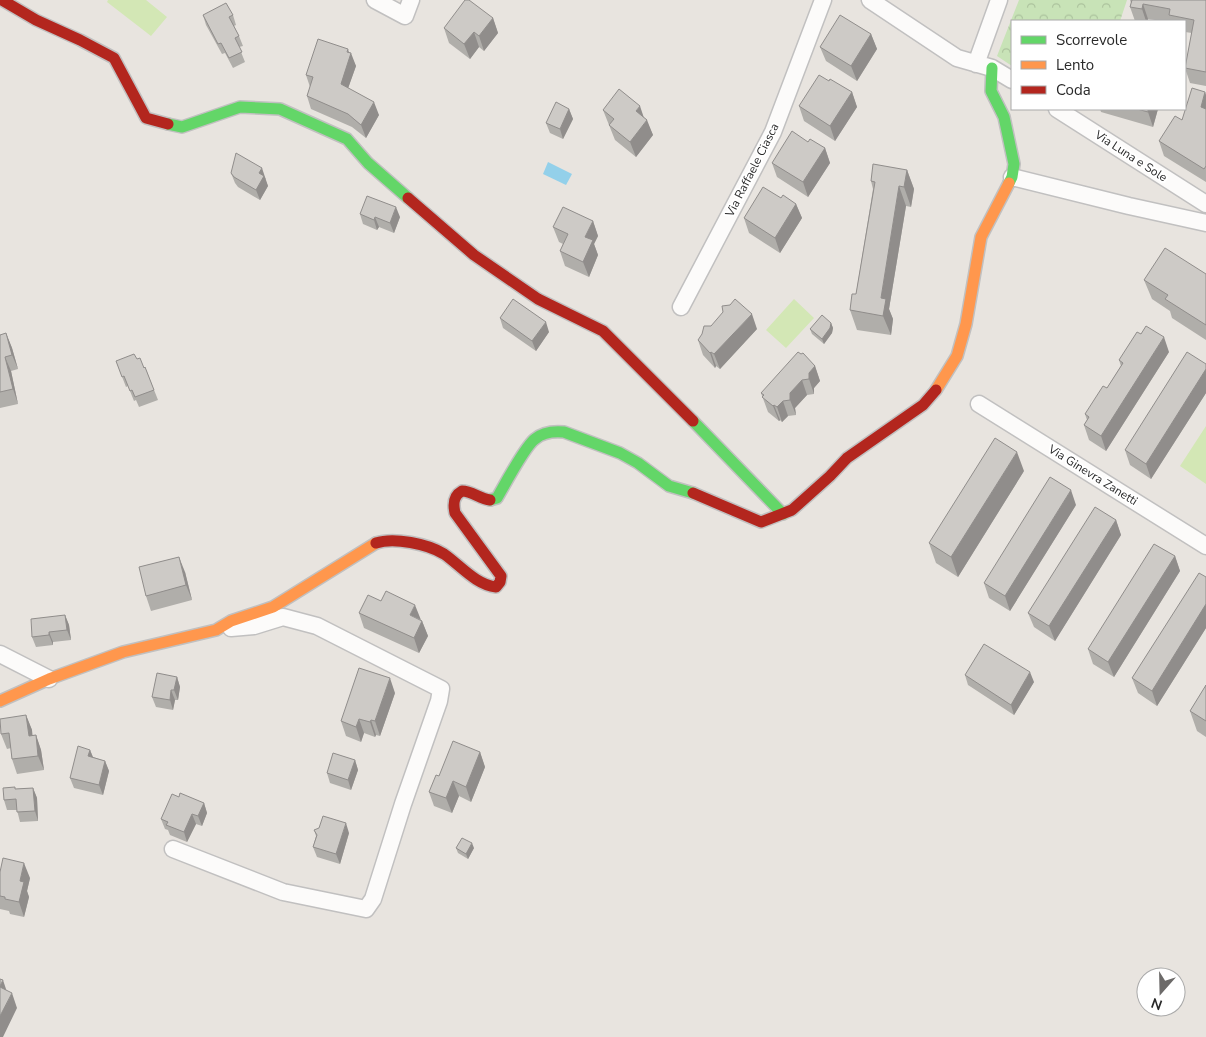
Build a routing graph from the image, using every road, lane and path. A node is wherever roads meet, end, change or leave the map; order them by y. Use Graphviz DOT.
graph roads {
  1 [pos="2,0"];
  2 [pos="375,0"];
  3 [pos="411,0"];
  4 [pos="822,0"];
  5 [pos="870,0"];
  6 [pos="999,0"];
  7 [pos="976,64"];
  8 [pos="992,68"];
  9 [pos="1011,79"];
  10 [pos="1059,110"];
  11 [pos="1012,177"];
  12 [pos="1206,204"];
  13 [pos="1206,223"];
  14 [pos="681,307"];
  15 [pos="979,404"];
  16 [pos="783,514"];
  17 [pos="1206,546"];
  18 [pos="216,630"];
  19 [pos="0,654"];
  20 [pos="49,679"];
  21 [pos="0,700"];
  22 [pos="173,849"];
  1 -- 16 [label="street"];
  2 -- 3 [label="street"];
  4 -- 14 [label="street, Via Raffaele Ciasca"];
  5 -- 7 [label="street"];
  6 -- 7 [label="street"];
  7 -- 8 [label="street"];
  8 -- 9 [label="street"];
  8 -- 11 [label="street"];
  10 -- 12 [label="street, Via Luna e Sole"];
  11 -- 13 [label="street"];
  11 -- 16 [label="street"];
  15 -- 17 [label="street, Via Ginevra Zanetti"];
  16 -- 18 [label="street"];
  18 -- 20 [label="street"];
  18 -- 22 [label="street"];
  19 -- 20 [label="street"];
  20 -- 21 [label="street"];
}
